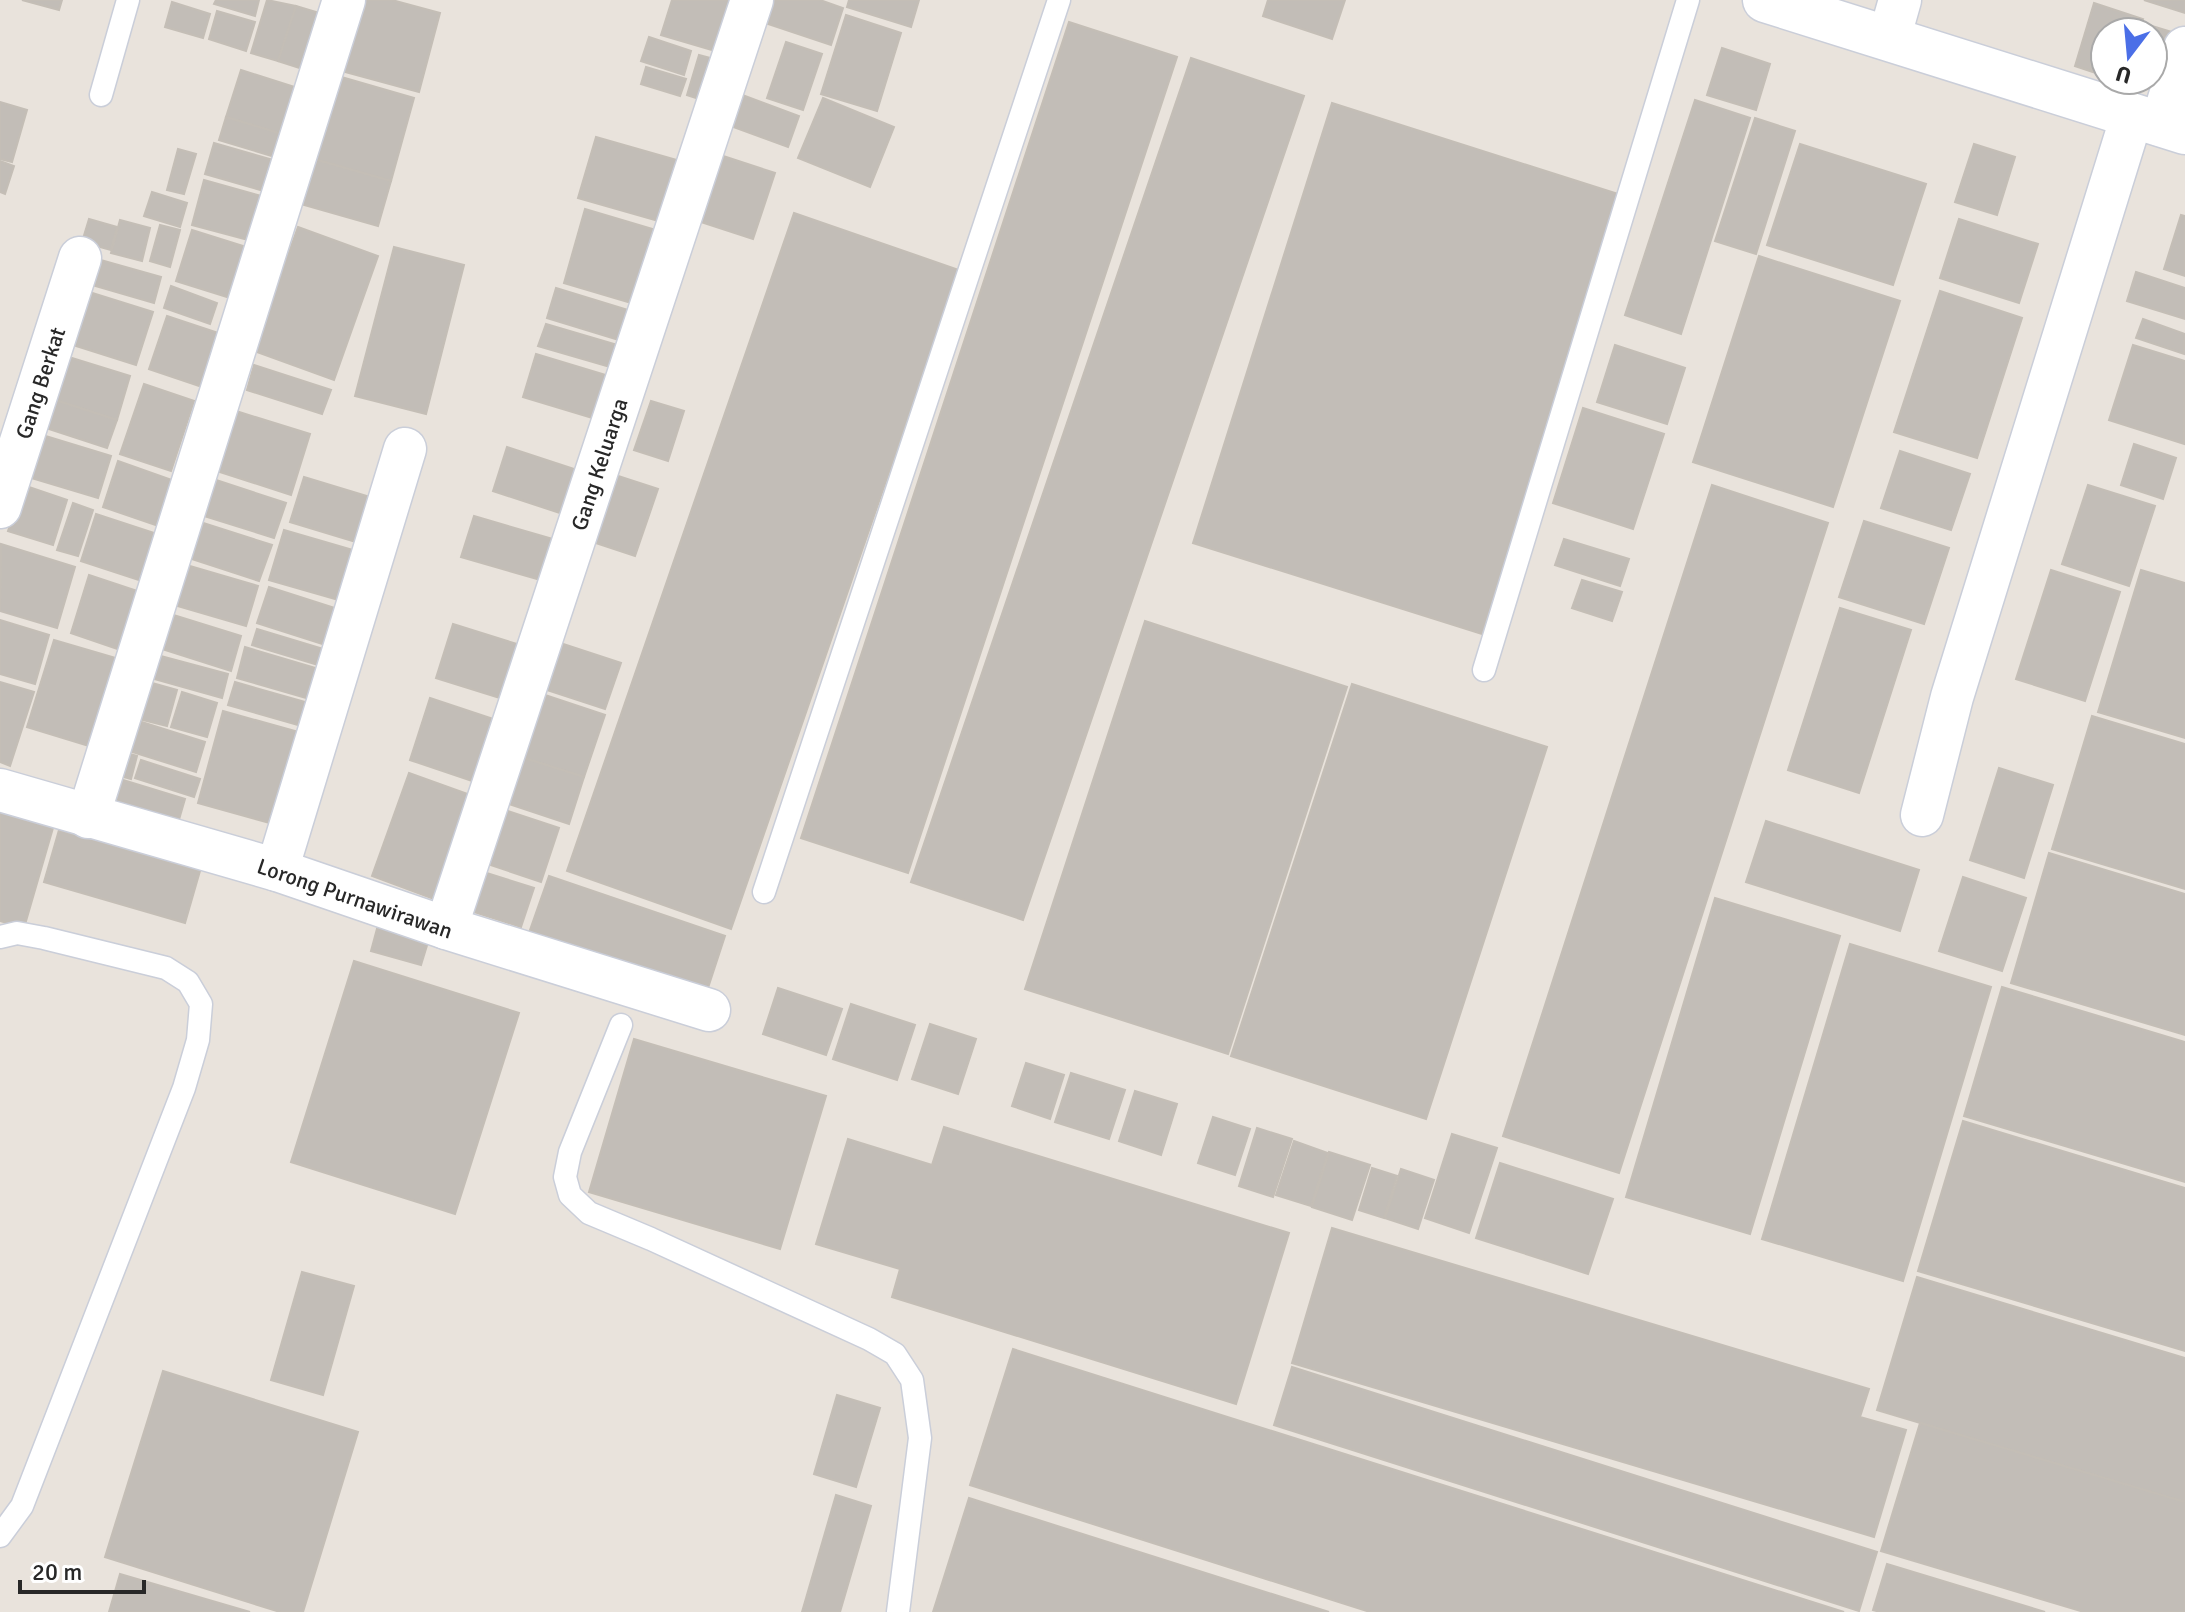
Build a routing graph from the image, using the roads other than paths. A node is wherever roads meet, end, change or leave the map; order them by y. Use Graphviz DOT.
graph roads {
  1 [pos="128,0"];
  2 [pos="344,0"];
  3 [pos="752,0"];
  4 [pos="1059,0"];
  5 [pos="1688,0"];
  6 [pos="1792,4"];
  7 [pos="1894,19"];
  8 [pos="2185,48"];
  9 [pos="101,95"];
  10 [pos="2159,124"];
  11 [pos="80,258"];
  12 [pos="405,449"];
  13 [pos="0,507"];
  14 [pos="1484,670"];
  15 [pos="0,790"];
  16 [pos="1922,815"];
  17 [pos="88,817"];
  18 [pos="277,870"];
  19 [pos="764,892"];
  20 [pos="446,928"];
  21 [pos="0,937"];
  22 [pos="709,1010"];
  23 [pos="621,1025"];
  24 [pos="0,1536"];
  25 [pos="898,1612"];
  1 -- 9 [label="lane"];
  2 -- 17 [label="street"];
  3 -- 20 [label="street, Gang Keluarga"];
  4 -- 19 [label="lane"];
  5 -- 14 [label="lane"];
  6 -- 7 [label="street"];
  7 -- 10 [label="street"];
  8 -- 10 [label="street"];
  10 -- 16 [label="street"];
  11 -- 13 [label="street, Gang Berkat"];
  12 -- 18 [label="street"];
  15 -- 17 [label="street, Lorong Purnawirawan"];
  17 -- 18 [label="street, Lorong Purnawirawan"];
  18 -- 20 [label="street, Lorong Purnawirawan"];
  20 -- 22 [label="street, Lorong Purnawirawan"];
  21 -- 24 [label="lane"];
  23 -- 25 [label="lane"];
}
